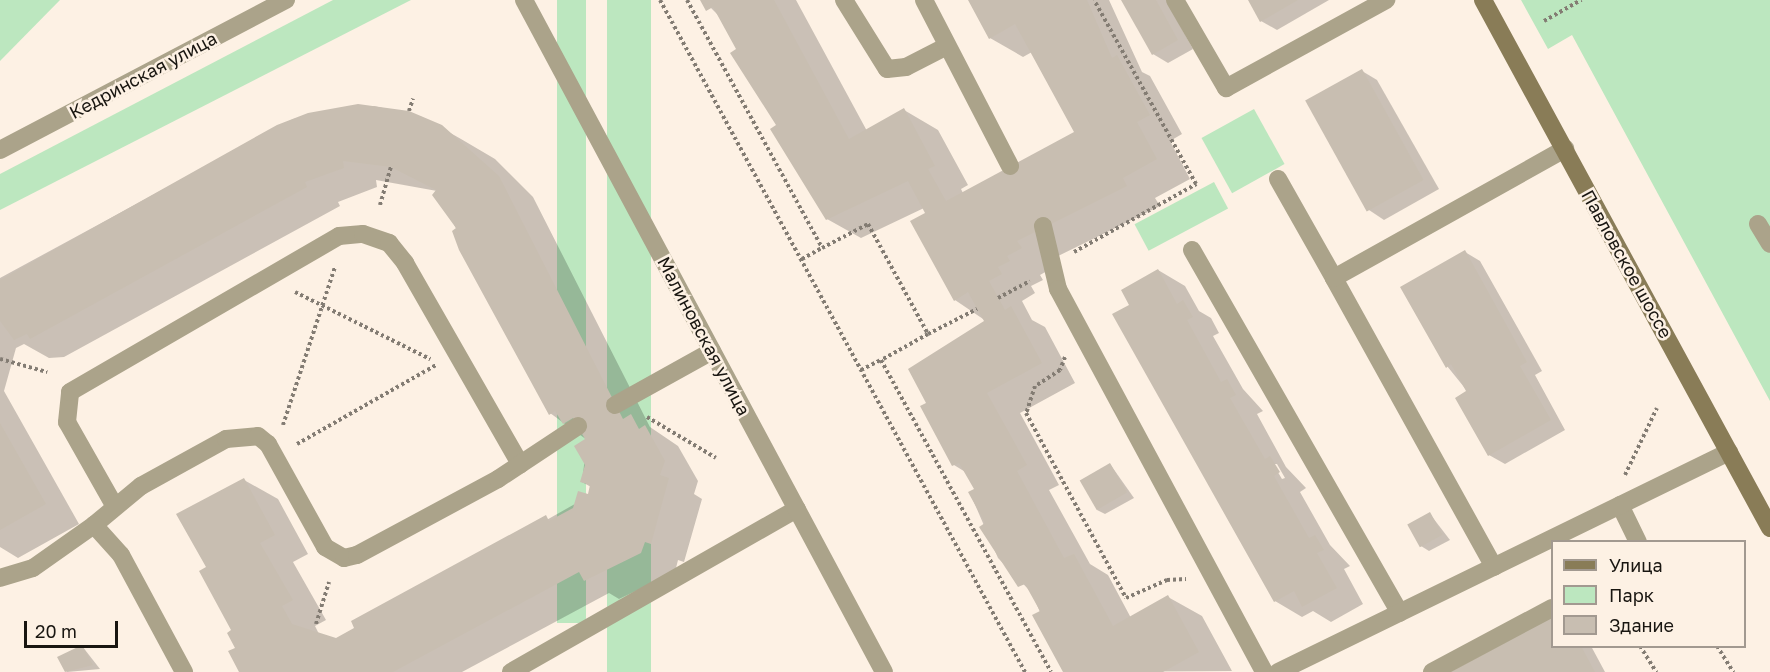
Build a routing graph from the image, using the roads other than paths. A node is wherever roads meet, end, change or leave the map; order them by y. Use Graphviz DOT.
graph roads {
  1 [pos="286,0"];
  2 [pos="524,0"];
  3 [pos="844,0"];
  4 [pos="924,0"];
  5 [pos="1175,0"];
  6 [pos="1386,0"];
  7 [pos="1483,0"];
  8 [pos="946,46"];
  9 [pos="1565,149"];
  10 [pos="0,150"];
  11 [pos="1010,166"];
  12 [pos="1278,179"];
  13 [pos="1758,224"];
  14 [pos="1043,226"];
  15 [pos="1770,244"];
  16 [pos="1192,250"];
  17 [pos="1334,278"];
  18 [pos="712,351"];
  19 [pos="622,401"];
  20 [pos="578,426"];
  21 [pos="1729,452"];
  22 [pos="520,464"];
  23 [pos="114,505"];
  24 [pos="1620,506"];
  25 [pos="797,509"];
  26 [pos="94,525"];
  27 [pos="1770,528"];
  28 [pos="1637,540"];
  29 [pos="1494,567"];
  30 [pos="0,578"];
  31 [pos="1551,609"];
  32 [pos="1400,613"];
  33 [pos="184,672"];
  34 [pos="511,672"];
  35 [pos="884,672"];
  36 [pos="1264,672"];
  37 [pos="1278,672"];
  38 [pos="1432,672"];
  1 -- 10 [label="street, Кедринская улица"];
  2 -- 18 [label="street, Малиновская улица"];
  3 -- 8 [label="street"];
  4 -- 8 [label="street"];
  5 -- 6 [label="street"];
  7 -- 9 [label="main road, Павловское шоссе"];
  8 -- 11 [label="street"];
  9 -- 17 [label="street"];
  9 -- 21 [label="main road, Павловское шоссе"];
  12 -- 17 [label="street"];
  13 -- 15 [label="street"];
  14 -- 36 [label="street"];
  16 -- 32 [label="street"];
  17 -- 29 [label="street"];
  18 -- 19 [label="street"];
  18 -- 25 [label="street, Малиновская улица"];
  20 -- 22 [label="street"];
  21 -- 24 [label="street"];
  21 -- 27 [label="main road, Павловское шоссе"];
  22 -- 23 [label="street"];
  22 -- 23 [label="street"];
  23 -- 26 [label="street"];
  24 -- 28 [label="street"];
  24 -- 29 [label="street"];
  25 -- 34 [label="street"];
  25 -- 35 [label="street, Малиновская улица"];
  26 -- 30 [label="street"];
  26 -- 33 [label="street"];
  29 -- 32 [label="street"];
  31 -- 38 [label="street"];
  32 -- 37 [label="street"];
}
